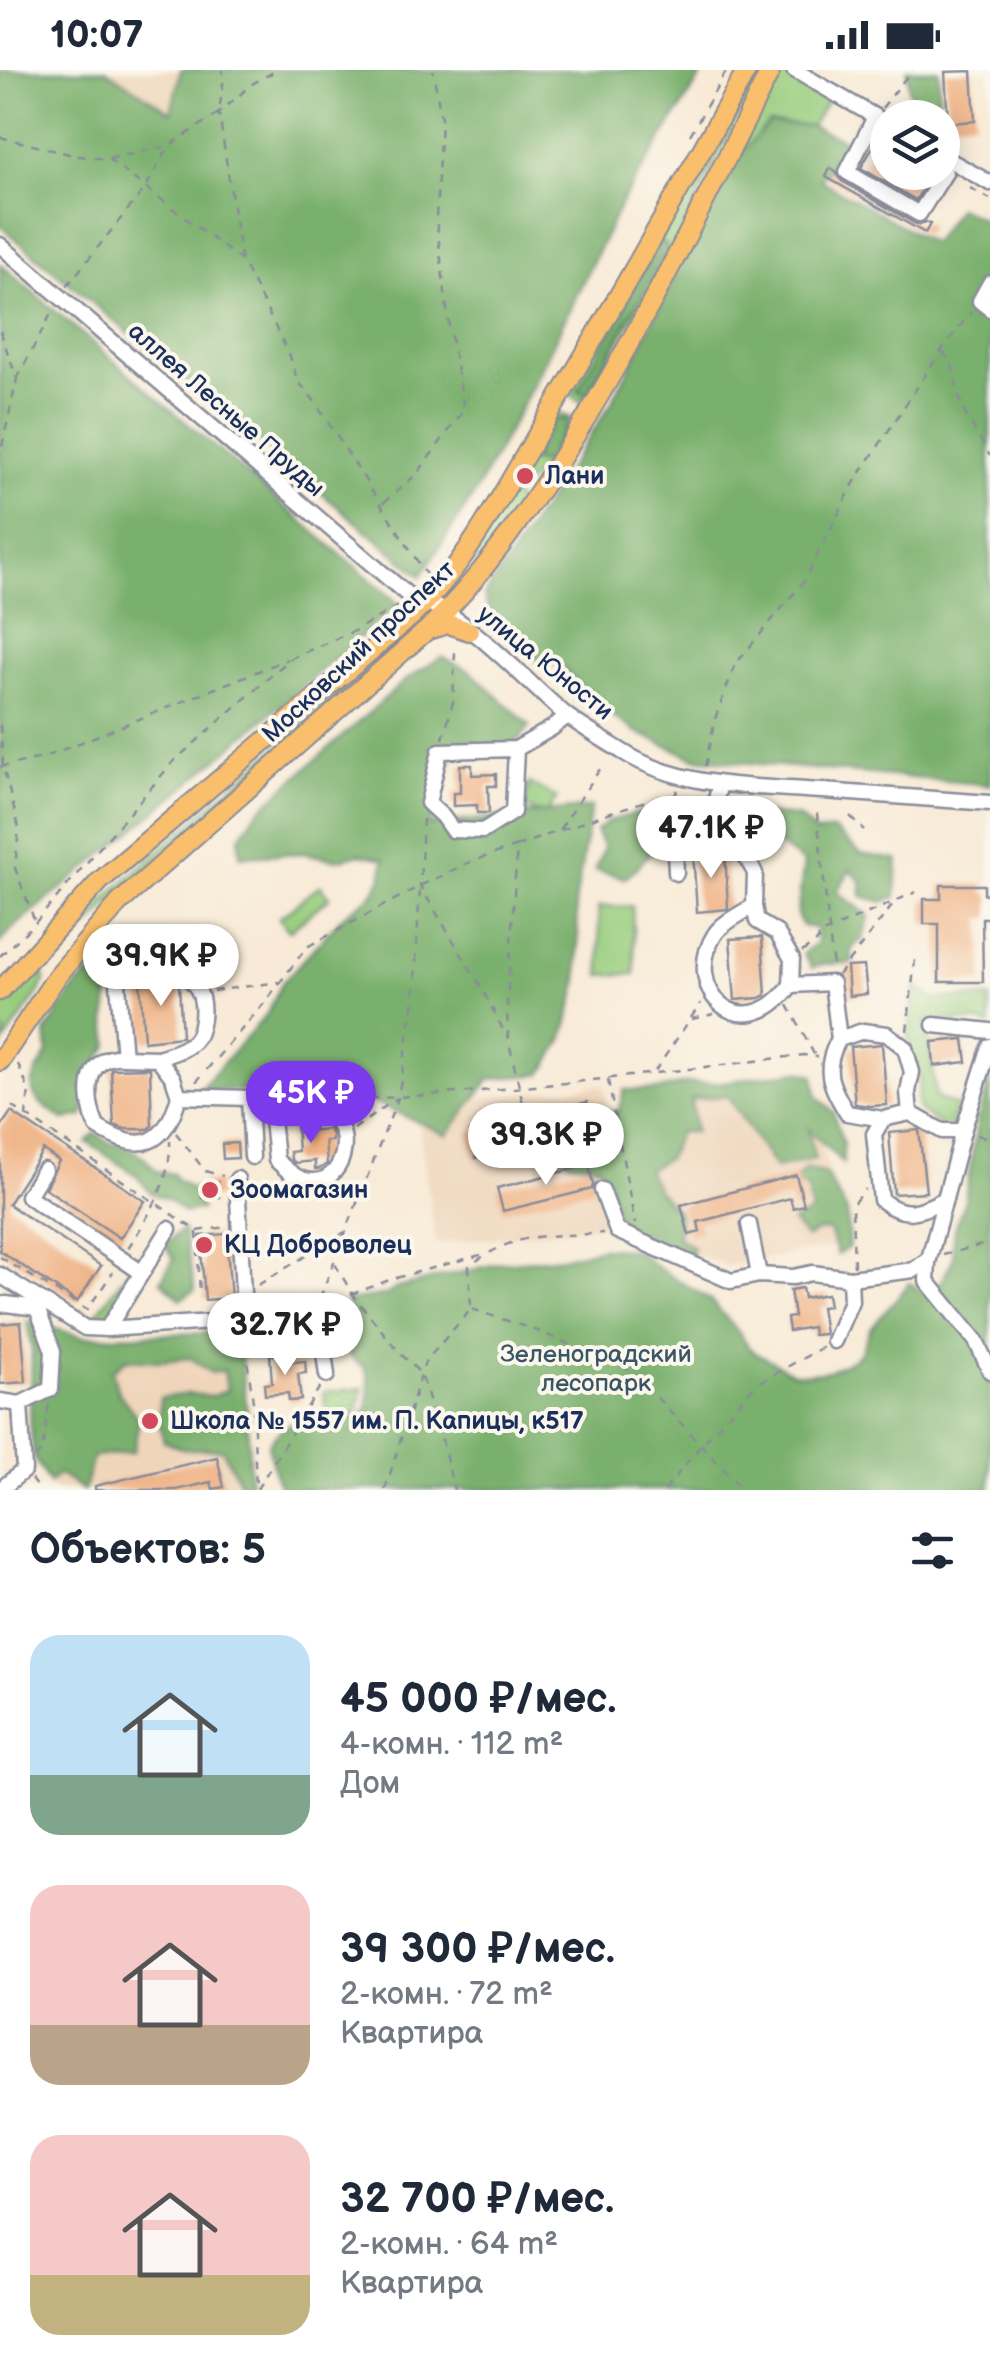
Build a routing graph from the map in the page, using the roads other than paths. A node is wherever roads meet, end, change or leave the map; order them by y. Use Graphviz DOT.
graph roads {
  1 [pos="747,70"];
  2 [pos="771,70"];
  3 [pos="794,70"];
  4 [pos="870,114"];
  5 [pos="870,137"];
  6 [pos="960,166"];
  7 [pos="990,183"];
  8 [pos="870,185"];
  9 [pos="878,190"];
  10 [pos="934,190"];
  11 [pos="0,245"];
  12 [pos="990,283"];
  13 [pos="985,305"];
  14 [pos="561,395"];
  15 [pos="591,410"];
  16 [pos="506,487"];
  17 [pos="530,507"];
  18 [pos="464,592"];
  19 [pos="428,601"];
  20 [pos="446,612"];
  21 [pos="427,630"];
  22 [pos="469,631"];
  23 [pos="362,659"];
  24 [pos="376,676"];
  25 [pos="567,716"];
  26 [pos="516,749"];
  27 [pos="720,784"];
  28 [pos="990,803"];
  29 [pos="716,834"];
  30 [pos="676,873"];
  31 [pos="754,906"];
  32 [pos="79,948"];
  33 [pos="32,954"];
  34 [pos="118,972"];
  35 [pos="58,975"];
  36 [pos="787,990"];
  37 [pos="0,991"];
  38 [pos="934,1026"];
  39 [pos="990,1031"];
  40 [pos="838,1039"];
  41 [pos="990,1046"];
  42 [pos="124,1057"];
  43 [pos="158,1058"];
  44 [pos="9,1062"];
  45 [pos="179,1096"];
  46 [pos="261,1098"];
  47 [pos="910,1112"];
  48 [pos="882,1119"];
  49 [pos="963,1131"];
  50 [pos="252,1157"];
  51 [pos="44,1170"];
  52 [pos="237,1179"];
  53 [pos="602,1190"];
  54 [pos="945,1199"];
  55 [pos="750,1224"];
  56 [pos="170,1229"];
  57 [pos="928,1260"];
  58 [pos="141,1272"];
  59 [pos="0,1275"];
  60 [pos="759,1275"];
  61 [pos="852,1278"];
  62 [pos="0,1306"];
  63 [pos="242,1320"];
  64 [pos="106,1329"];
  65 [pos="834,1341"];
  66 [pos="990,1371"];
  67 [pos="328,1375"];
  68 [pos="0,1402"];
  69 [pos="20,1404"];
  70 [pos="0,1490"];
  1 -- 14 [label="main road, Московский проспект"];
  2 -- 15 [label="main road, Московский проспект"];
  3 -- 4 [label="street"];
  5 -- 8 [label="street"];
  6 -- 7 [label="street"];
  9 -- 10 [label="street"];
  11 -- 19 [label="street, аллея Лесные Пруды"];
  12 -- 13 [label="street"];
  14 -- 15 [label="main road"];
  14 -- 16 [label="main road, Московский проспект"];
  15 -- 17 [label="main road, Московский проспект"];
  16 -- 17 [label="main road"];
  16 -- 19 [label="main road, Московский проспект"];
  17 -- 18 [label="main road, Московский проспект"];
  18 -- 20 [label="main road, Московский проспект"];
  18 -- 22 [label="street"];
  19 -- 20 [label="street, улица Юности"];
  19 -- 23 [label="main road, Московский проспект"];
  20 -- 21 [label="main road, Московский проспект"];
  20 -- 22 [label="street, улица Юности"];
  21 -- 22 [label="main road"];
  21 -- 24 [label="main road, Московский проспект"];
  22 -- 25 [label="street, улица Юности"];
  23 -- 24 [label="main road"];
  23 -- 33 [label="main road, Московский проспект"];
  24 -- 32 [label="main road, Московский проспект"];
  25 -- 26 [label="street"];
  25 -- 27 [label="street, улица Юности"];
  26 -- 26 [label="street"];
  27 -- 28 [label="street, улица Юности"];
  27 -- 29 [label="street"];
  29 -- 30 [label="street"];
  29 -- 31 [label="street"];
  31 -- 36 [label="street"];
  31 -- 36 [label="street"];
  32 -- 34 [label="street"];
  32 -- 35 [label="main road, Московский проспект"];
  33 -- 35 [label="main road"];
  33 -- 37 [label="main road, Московский проспект"];
  34 -- 42 [label="street"];
  34 -- 43 [label="street"];
  35 -- 44 [label="main road, Московский проспект"];
  36 -- 40 [label="street"];
  38 -- 39 [label="street"];
  40 -- 47 [label="street"];
  40 -- 48 [label="street"];
  41 -- 49 [label="street"];
  42 -- 43 [label="street"];
  42 -- 45 [label="street"];
  43 -- 45 [label="street"];
  45 -- 46 [label="street"];
  46 -- 46 [label="street"];
  46 -- 50 [label="street"];
  47 -- 48 [label="street"];
  47 -- 49 [label="street"];
  48 -- 54 [label="street"];
  49 -- 54 [label="street"];
  51 -- 58 [label="street"];
  52 -- 63 [label="street"];
  53 -- 60 [label="street"];
  54 -- 57 [label="street"];
  55 -- 60 [label="street"];
  56 -- 58 [label="street"];
  57 -- 61 [label="street"];
  57 -- 66 [label="street"];
  58 -- 64 [label="street"];
  59 -- 64 [label="street"];
  60 -- 61 [label="street"];
  61 -- 65 [label="street"];
  62 -- 69 [label="street"];
  63 -- 64 [label="street"];
  63 -- 67 [label="street"];
  68 -- 69 [label="street"];
  69 -- 70 [label="street"];
}
